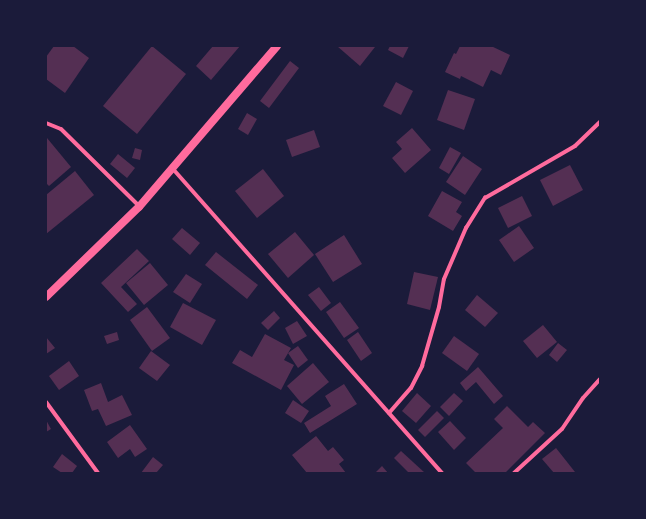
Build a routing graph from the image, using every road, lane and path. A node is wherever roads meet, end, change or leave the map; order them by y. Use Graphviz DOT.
graph roads {
  1 [pos="277,46"];
  2 [pos="600,122"];
  3 [pos="46,123"];
  4 [pos="173,169"];
  5 [pos="139,207"];
  6 [pos="46,297"];
  7 [pos="600,379"];
  8 [pos="46,402"];
  9 [pos="389,413"];
  10 [pos="98,473"];
  11 [pos="442,473"];
  12 [pos="514,473"];
  1 -- 4 [label="main road"];
  2 -- 9 [label="street"];
  3 -- 5 [label="street"];
  4 -- 5 [label="main road"];
  4 -- 9 [label="street"];
  5 -- 6 [label="main road"];
  7 -- 12 [label="street"];
  8 -- 10 [label="street"];
  9 -- 11 [label="street"];
}
